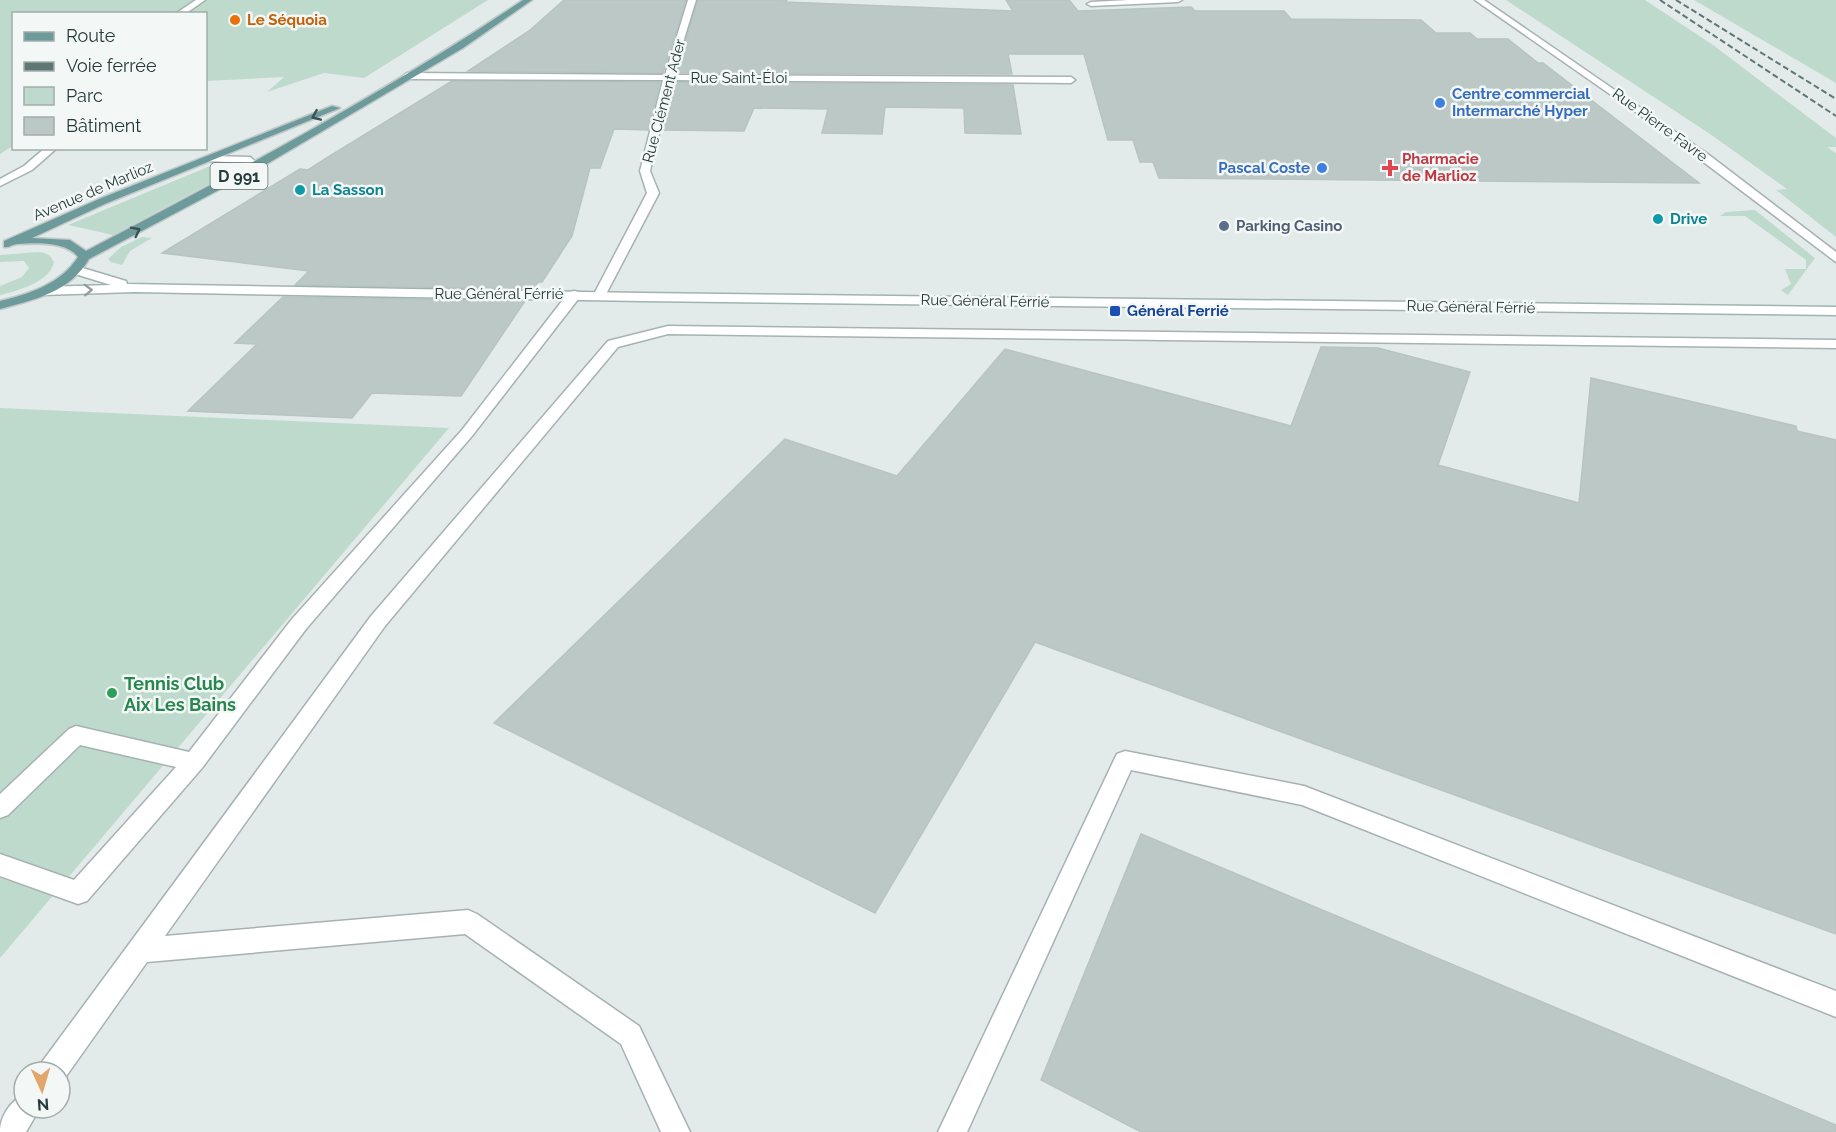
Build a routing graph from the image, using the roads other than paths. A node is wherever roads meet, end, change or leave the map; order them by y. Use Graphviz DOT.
graph roads {
  1 [pos="201,0"];
  2 [pos="528,0"];
  3 [pos="692,0"];
  4 [pos="1178,0"];
  5 [pos="1479,0"];
  6 [pos="1091,4"];
  7 [pos="182,12"];
  8 [pos="407,76"];
  9 [pos="668,78"];
  10 [pos="1071,80"];
  11 [pos="390,86"];
  12 [pos="50,150"];
  13 [pos="210,159"];
  14 [pos="256,166"];
  15 [pos="0,183"];
  16 [pos="4,245"];
  17 [pos="84,257"];
  18 [pos="1836,258"];
  19 [pos="76,270"];
  20 [pos="134,288"];
  21 [pos="43,291"];
  22 [pos="574,295"];
  23 [pos="599,296"];
  24 [pos="0,305"];
  25 [pos="1836,311"];
  26 [pos="1836,344"];
  27 [pos="194,762"];
  28 [pos="0,808"];
  29 [pos="0,865"];
  30 [pos="140,950"];
  31 [pos="1836,1004"];
  32 [pos="61,1060"];
  33 [pos="676,1132"];
  34 [pos="952,1132"];
  1 -- 7 [label="street"];
  2 -- 8 [label="main road, Avenue de Marlioz / D 991"];
  3 -- 9 [label="street, Rue Clément Ader"];
  4 -- 6 [label="street"];
  5 -- 18 [label="street, Rue Pierre Favre"];
  8 -- 9 [label="street, Rue Saint-Éloi"];
  8 -- 11 [label="main road, Avenue de Marlioz / D 991"];
  9 -- 10 [label="street, Rue Saint-Éloi"];
  9 -- 23 [label="street, Rue Clément Ader"];
  11 -- 13 [label="main road, Avenue de Marlioz / D 991, one-way"];
  11 -- 14 [label="main road, Avenue de Marlioz / D 991"];
  12 -- 15 [label="street"];
  13 -- 14 [label="street"];
  13 -- 16 [label="main road, Avenue de Marlioz / D 991"];
  17 -- 14 [label="main road, Avenue de Marlioz / D 991, one-way"];
  16 -- 17 [label="main road"];
  17 -- 19 [label="main road"];
  19 -- 20 [label="street, Rue Général Férrié"];
  19 -- 21 [label="main road"];
  21 -- 20 [label="street, Rue Général Férrié, one-way"];
  20 -- 22 [label="street, Rue Général Férrié"];
  21 -- 24 [label="main road"];
  22 -- 23 [label="street, Rue Général Férrié"];
  22 -- 27 [label="street"];
  23 -- 25 [label="street, Rue Général Férrié"];
  26 -- 30 [label="street"];
  27 -- 28 [label="street"];
  27 -- 29 [label="street"];
  30 -- 32 [label="street"];
  30 -- 33 [label="street"];
  31 -- 34 [label="street"];
}
